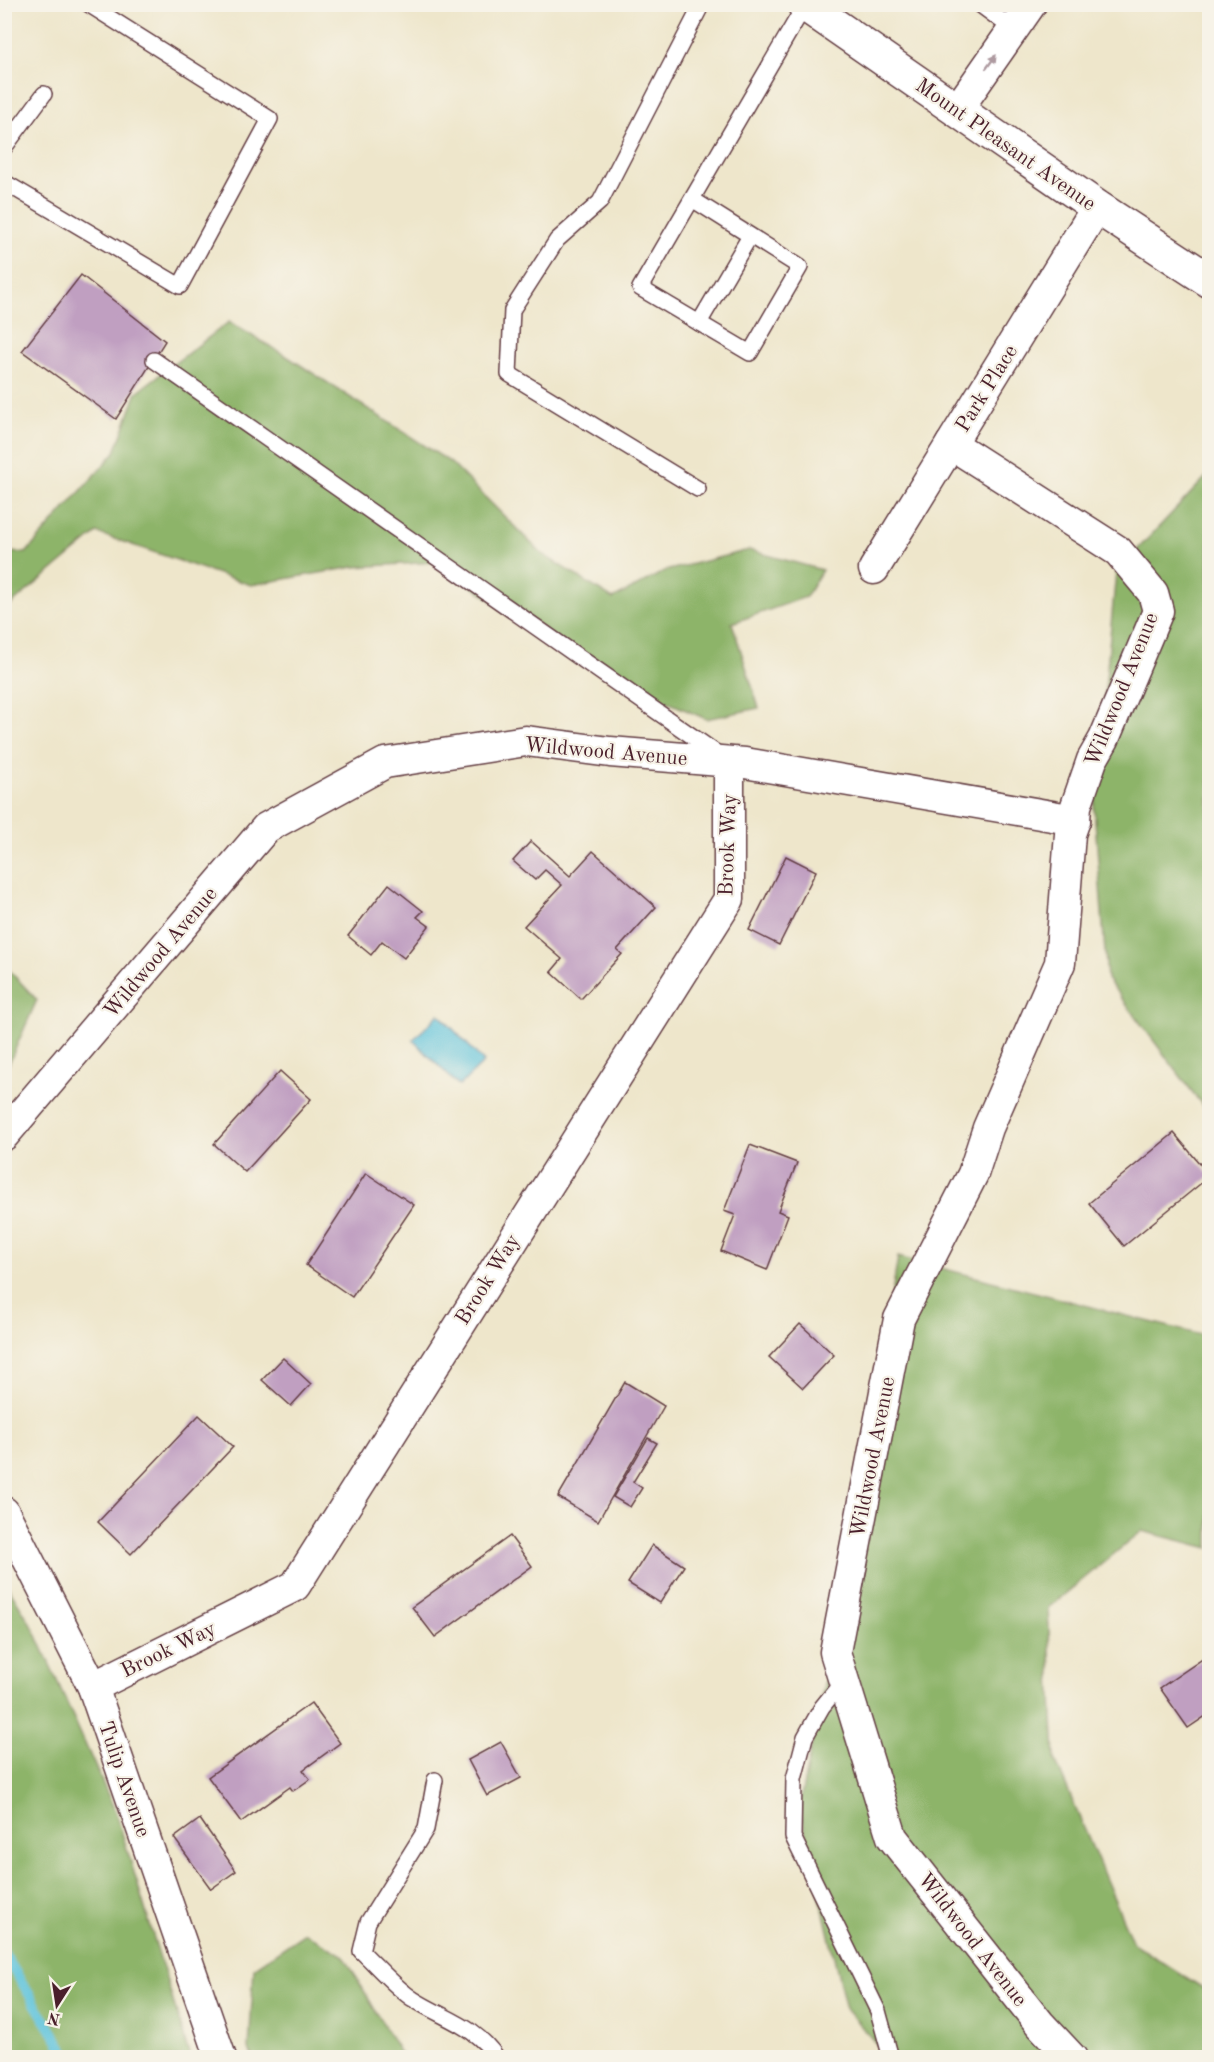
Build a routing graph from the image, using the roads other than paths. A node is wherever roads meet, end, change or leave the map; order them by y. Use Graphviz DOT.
graph roads {
  1 [pos="88,4"];
  2 [pos="702,4"];
  3 [pos="979,4"];
  4 [pos="1031,4"];
  5 [pos="804,5"];
  6 [pos="1014,30"];
  7 [pos="44,94"];
  8 [pos="957,110"];
  9 [pos="4,148"];
  10 [pos="4,182"];
  11 [pos="692,199"];
  12 [pos="1097,207"];
  13 [pos="750,236"];
  14 [pos="1209,281"];
  15 [pos="699,323"];
  16 [pos="154,360"];
  17 [pos="951,444"];
  18 [pos="698,489"];
  19 [pos="873,569"];
  20 [pos="729,762"];
  21 [pos="1075,820"];
  22 [pos="4,1134"];
  23 [pos="4,1512"];
  24 [pos="844,1680"];
  25 [pos="93,1687"];
  26 [pos="435,1780"];
  27 [pos="221,2058"];
  28 [pos="497,2058"];
  29 [pos="891,2058"];
  30 [pos="1072,2058"];
  1 -- 10 [label="lane"];
  2 -- 18 [label="lane"];
  3 -- 6 [label="lane"];
  4 -- 6 [label="street"];
  5 -- 8 [label="main road, Mount Pleasant Avenue"];
  5 -- 11 [label="lane"];
  8 -- 6 [label="street, one-way"];
  7 -- 9 [label="lane"];
  8 -- 12 [label="main road, Mount Pleasant Avenue"];
  11 -- 13 [label="lane"];
  11 -- 15 [label="lane"];
  12 -- 14 [label="main road, Mount Pleasant Avenue"];
  12 -- 17 [label="street, Park Place"];
  13 -- 15 [label="lane"];
  13 -- 15 [label="lane"];
  16 -- 20 [label="lane"];
  17 -- 19 [label="street, Park Place"];
  17 -- 21 [label="street, Wildwood Avenue"];
  20 -- 21 [label="street, Wildwood Avenue"];
  20 -- 22 [label="street, Wildwood Avenue"];
  20 -- 25 [label="street, Brook Way"];
  21 -- 24 [label="street, Wildwood Avenue"];
  23 -- 25 [label="street, Tulip Avenue"];
  24 -- 29 [label="lane"];
  24 -- 30 [label="street, Wildwood Avenue"];
  25 -- 27 [label="street, Tulip Avenue"];
  26 -- 28 [label="lane"];
}
